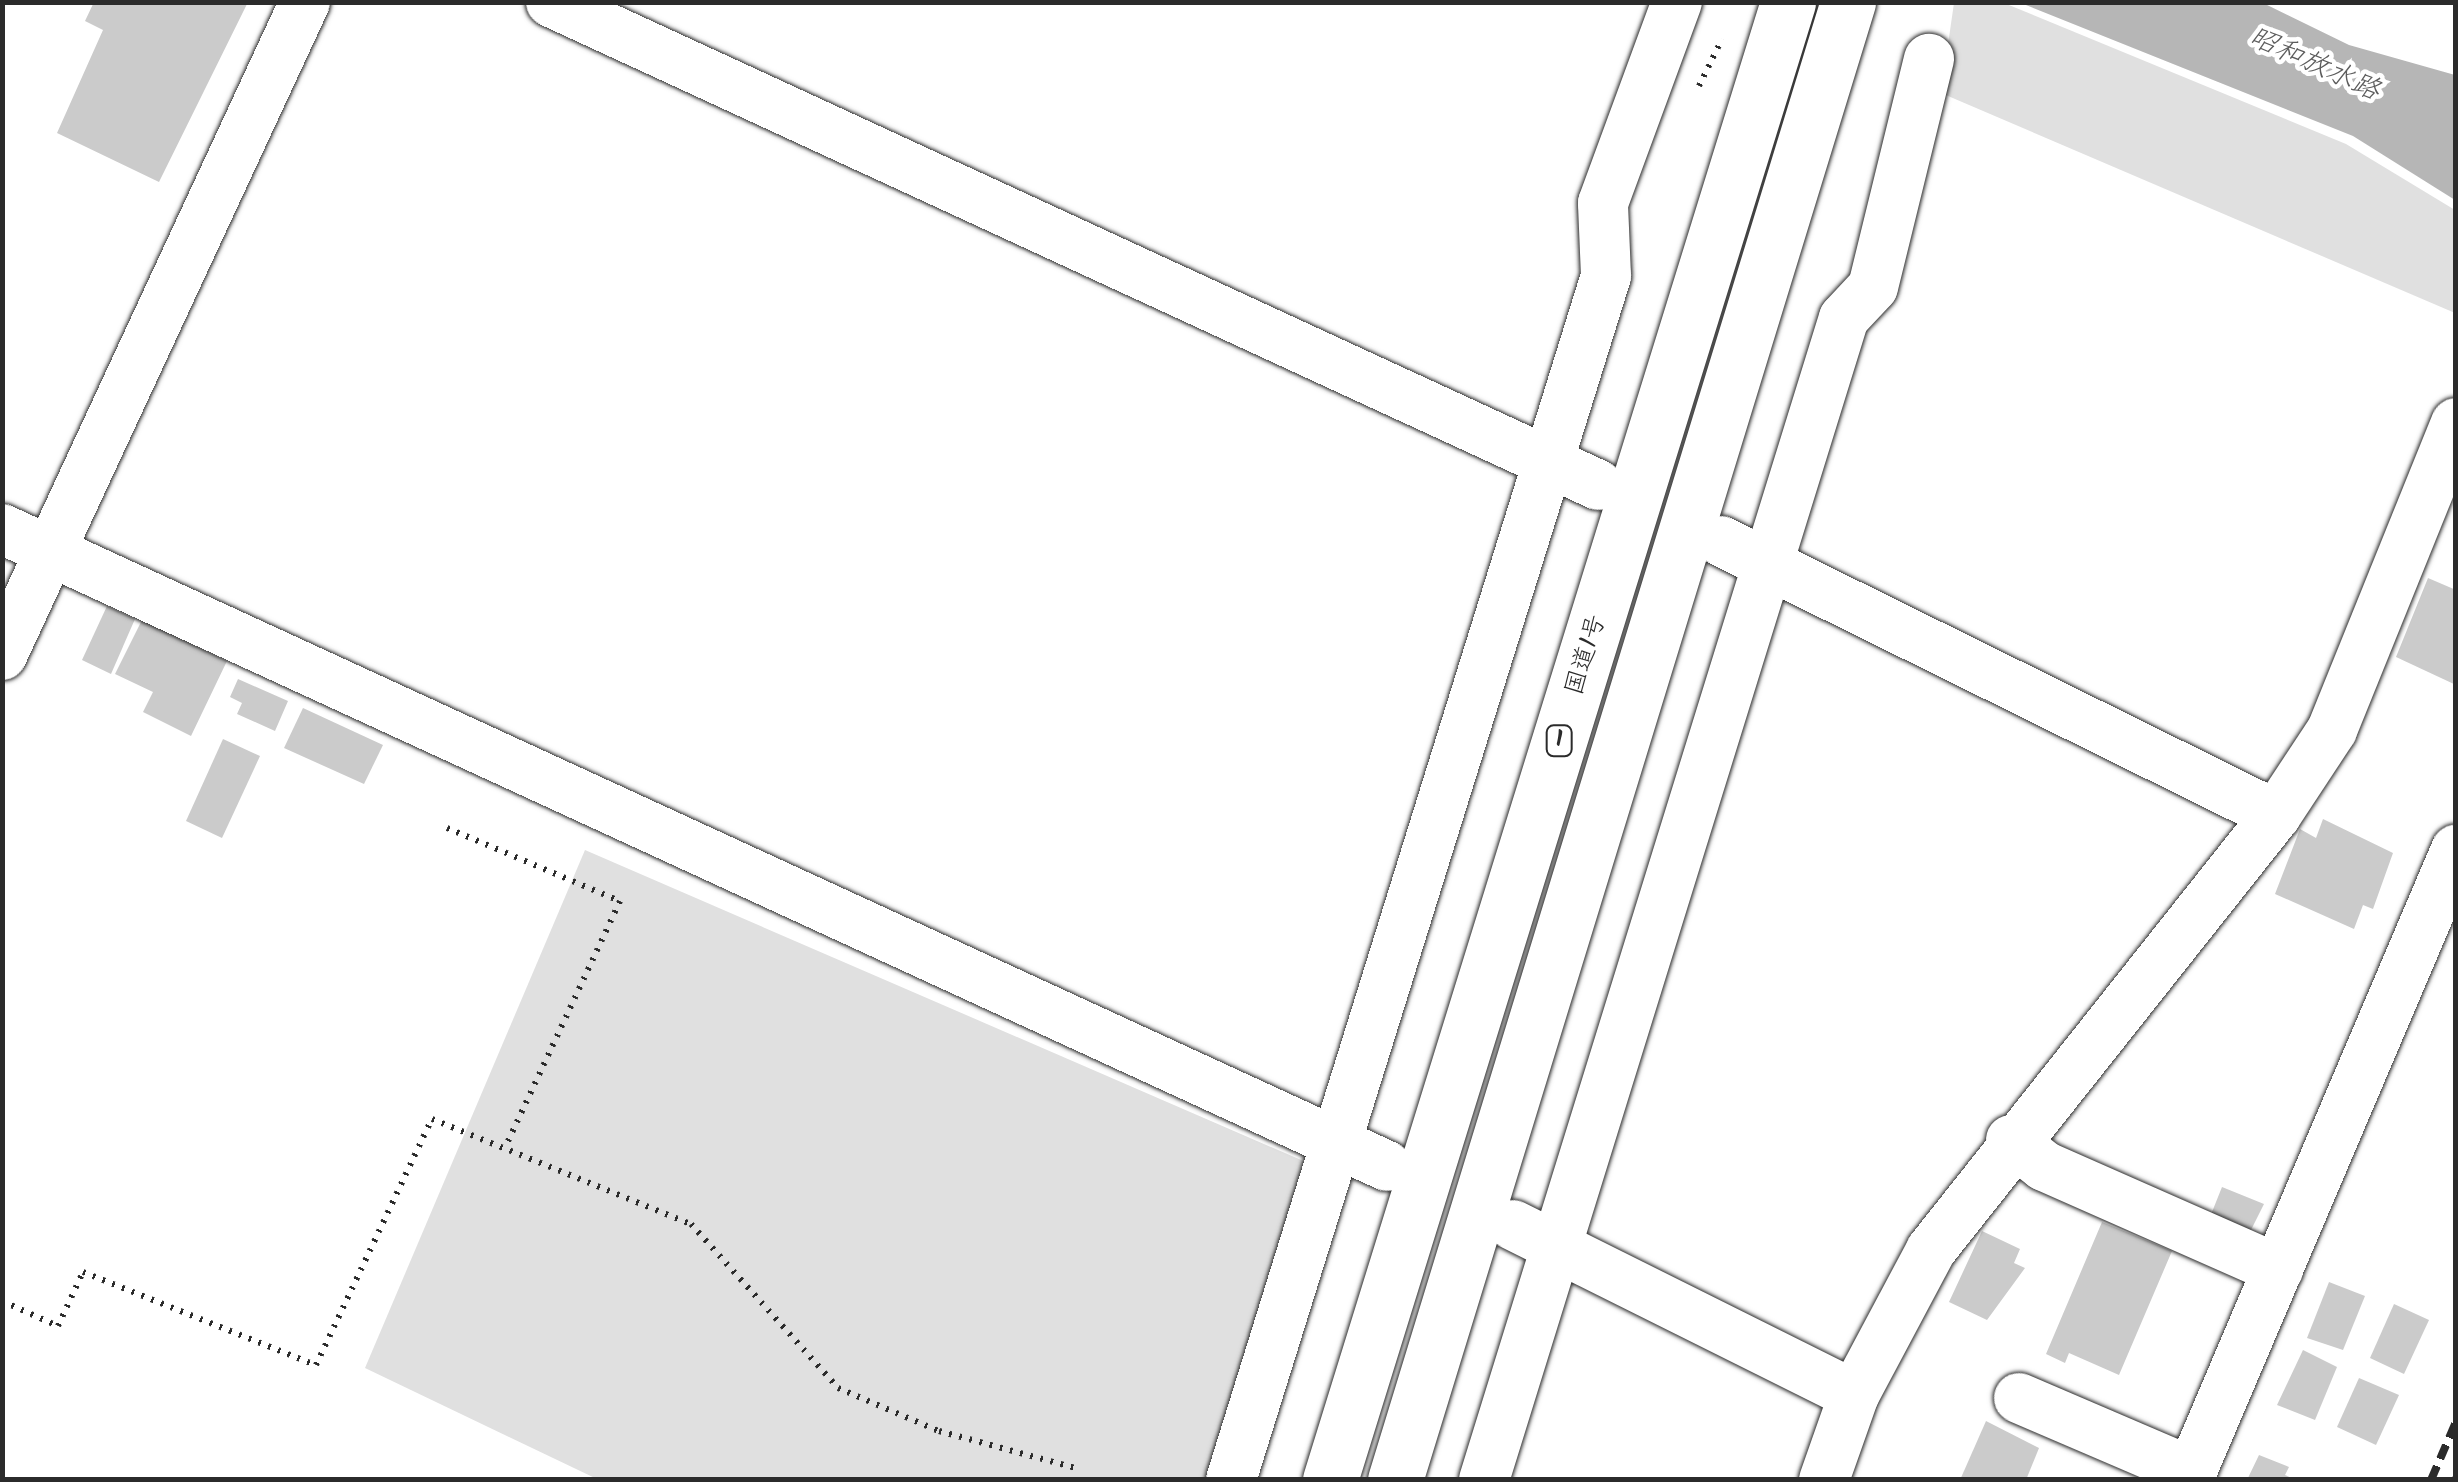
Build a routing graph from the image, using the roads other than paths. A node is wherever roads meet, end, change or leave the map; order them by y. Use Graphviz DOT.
graph roads {
  1 [pos="305,2"];
  2 [pos="551,2"];
  3 [pos="1677,2"];
  4 [pos="1788,2"];
  5 [pos="1848,2"];
  6 [pos="1929,59"];
  7 [pos="2456,424"];
  8 [pos="1546,456"];
  9 [pos="1598,485"];
  10 [pos="2,530"];
  11 [pos="1721,541"];
  12 [pos="50,552"];
  13 [pos="1766,564"];
  14 [pos="2,655"];
  15 [pos="2276,815"];
  16 [pos="2456,850"];
  17 [pos="2012,1140"];
  18 [pos="1334,1146"];
  19 [pos="1387,1166"];
  20 [pos="1533,1237"];
  21 [pos="2278,1268"];
  22 [pos="1854,1395"];
  23 [pos="2020,1398"];
  24 [pos="2190,1476"];
  25 [pos="1231,1480"];
  26 [pos="1330,1480"];
  27 [pos="1395,1480"];
  28 [pos="1484,1480"];
  29 [pos="1824,1480"];
  1 -- 12 [label="street"];
  2 -- 8 [label="street"];
  3 -- 8 [label="street"];
  4 -- 26 [label="highway, 国道1号 / 1"];
  5 -- 27 [label="highway"];
  6 -- 13 [label="street"];
  7 -- 15 [label="street"];
  8 -- 9 [label="street"];
  8 -- 18 [label="street"];
  10 -- 12 [label="street"];
  11 -- 13 [label="street"];
  12 -- 14 [label="street"];
  12 -- 18 [label="street"];
  13 -- 15 [label="street"];
  13 -- 20 [label="street"];
  15 -- 17 [label="street"];
  16 -- 21 [label="street"];
  17 -- 21 [label="street"];
  17 -- 22 [label="street"];
  18 -- 19 [label="street"];
  18 -- 25 [label="street"];
  20 -- 22 [label="street"];
  20 -- 28 [label="street"];
  21 -- 24 [label="street"];
  22 -- 29 [label="street"];
  23 -- 24 [label="street"];
}
